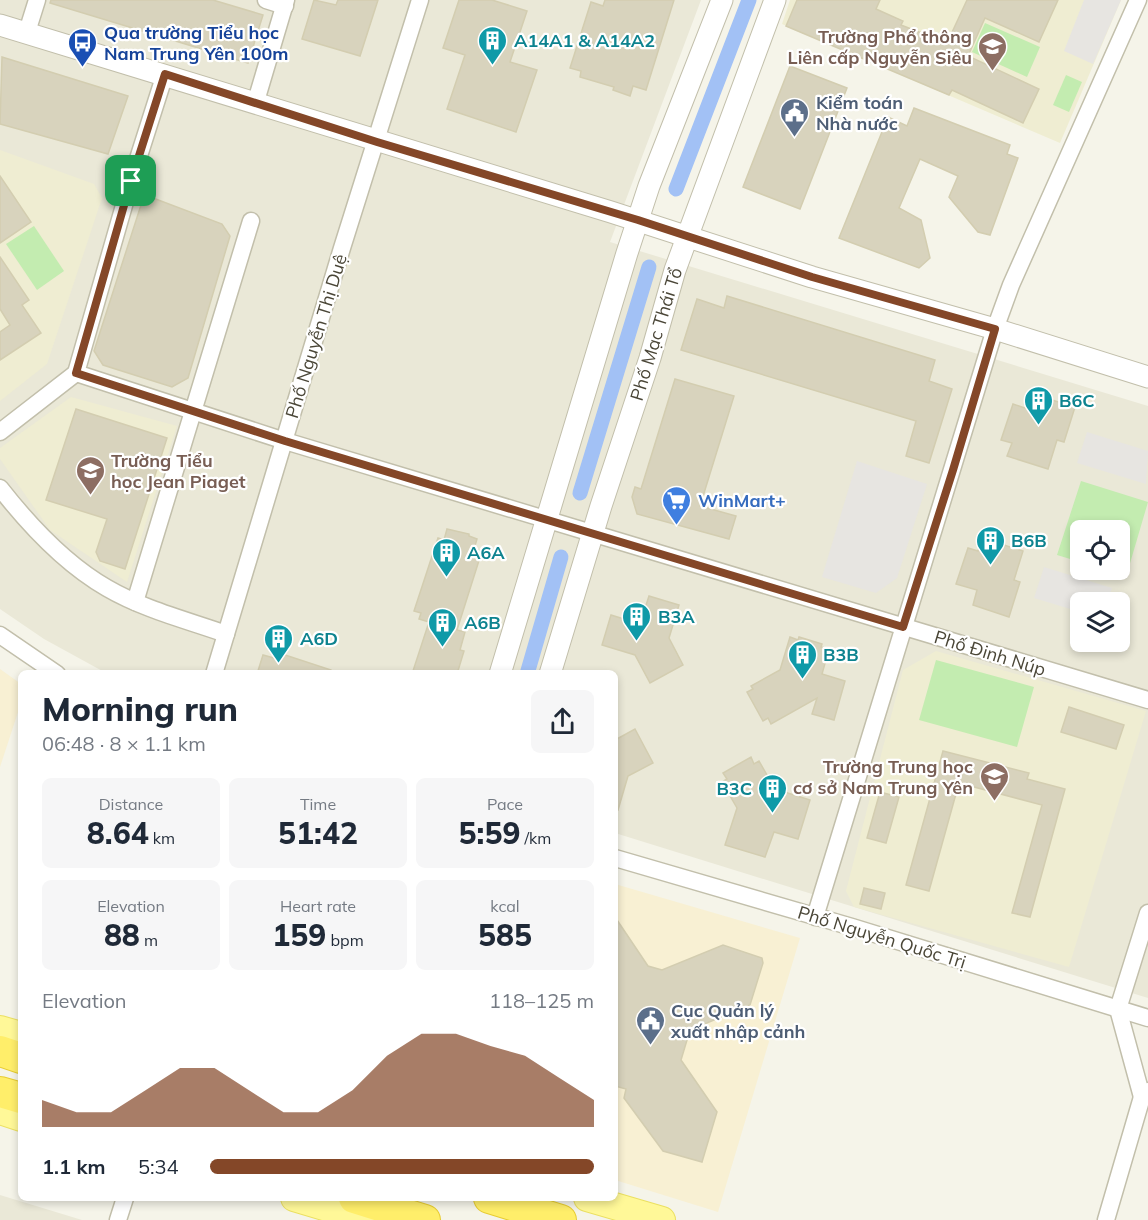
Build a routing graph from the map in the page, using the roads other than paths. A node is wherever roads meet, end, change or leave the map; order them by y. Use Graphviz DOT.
graph roads {
  1 [pos="37,0"];
  2 [pos="266,0"];
  3 [pos="420,0"];
  4 [pos="722,0"];
  5 [pos="775,0"];
  6 [pos="1138,0"];
  7 [pos="286,3"];
  8 [pos="0,25"];
  9 [pos="27,32"];
  10 [pos="165,74"];
  11 [pos="256,101"];
  12 [pos="377,142"];
  13 [pos="251,220"];
  14 [pos="638,220"];
  15 [pos="687,236"];
  16 [pos="995,329"];
  17 [pos="76,373"];
  18 [pos="1148,377"];
  19 [pos="194,411"];
  20 [pos="0,432"];
  21 [pos="285,441"];
  22 [pos="0,488"];
  23 [pos="547,520"];
  24 [pos="593,533"];
  25 [pos="135,602"];
  26 [pos="903,627"];
  27 [pos="226,634"];
  28 [pos="0,635"];
  29 [pos="51,670"];
  30 [pos="215,670"];
  31 [pos="501,670"];
  32 [pos="551,670"];
  33 [pos="1148,700"];
  34 [pos="618,859"];
  35 [pos="1148,913"];
  36 [pos="815,917"];
  37 [pos="1118,1009"];
  38 [pos="1148,1018"];
  39 [pos="0,1029"];
  40 [pos="18,1034"];
  41 [pos="0,1051"];
  42 [pos="18,1057"];
  43 [pos="0,1092"];
  44 [pos="1145,1094"];
  45 [pos="18,1097"];
  46 [pos="0,1111"];
  47 [pos="18,1117"];
  48 [pos="123,1201"];
  49 [pos="306,1201"];
  50 [pos="499,1201"];
  51 [pos="597,1201"];
  52 [pos="358,1214"];
  53 [pos="118,1220"];
  54 [pos="425,1220"];
  55 [pos="561,1220"];
  56 [pos="662,1220"];
  57 [pos="1106,1220"];
  1 -- 9 [label="street"];
  2 -- 7 [label="street"];
  3 -- 12 [label="street, Phố Nguyễn Thị Duệ"];
  4 -- 14 [label="street"];
  5 -- 15 [label="street, Phố Mạc Thái Tổ"];
  6 -- 16 [label="street"];
  7 -- 11 [label="street"];
  8 -- 9 [label="street"];
  9 -- 10 [label="street"];
  10 -- 11 [label="street"];
  10 -- 17 [label="street"];
  11 -- 12 [label="street"];
  12 -- 14 [label="street"];
  12 -- 21 [label="street, Phố Nguyễn Thị Duệ"];
  13 -- 19 [label="street"];
  14 -- 15 [label="street"];
  14 -- 23 [label="street"];
  15 -- 16 [label="street"];
  15 -- 24 [label="street, Phố Mạc Thái Tổ"];
  16 -- 18 [label="street"];
  16 -- 26 [label="street"];
  17 -- 19 [label="street, Phố Đinh Núp"];
  17 -- 20 [label="street"];
  19 -- 21 [label="street, Phố Đinh Núp"];
  19 -- 25 [label="street"];
  21 -- 23 [label="street, Phố Đinh Núp"];
  21 -- 27 [label="street, Phố Nguyễn Thị Duệ"];
  22 -- 25 [label="street"];
  23 -- 24 [label="street, Phố Đinh Núp"];
  23 -- 31 [label="street"];
  24 -- 26 [label="street, Phố Đinh Núp"];
  24 -- 32 [label="street, Phố Mạc Thái Tổ"];
  25 -- 27 [label="street"];
  26 -- 33 [label="street, Phố Đinh Núp"];
  26 -- 36 [label="street"];
  27 -- 30 [label="street, Phố Nguyễn Thị Duệ"];
  28 -- 29 [label="street"];
  34 -- 36 [label="street, Phố Nguyễn Quốc Trị"];
  35 -- 37 [label="street"];
  36 -- 37 [label="street, Phố Nguyễn Quốc Trị"];
  37 -- 38 [label="street, Phố Nguyễn Quốc Trị"];
  37 -- 44 [label="street"];
  39 -- 40 [label="main road"];
  41 -- 42 [label="highway"];
  43 -- 45 [label="highway"];
  44 -- 57 [label="street"];
  46 -- 47 [label="main road"];
  48 -- 53 [label="street"];
  49 -- 52 [label="main road"];
  50 -- 55 [label="highway"];
  51 -- 56 [label="main road"];
  52 -- 54 [label="highway"];
}
